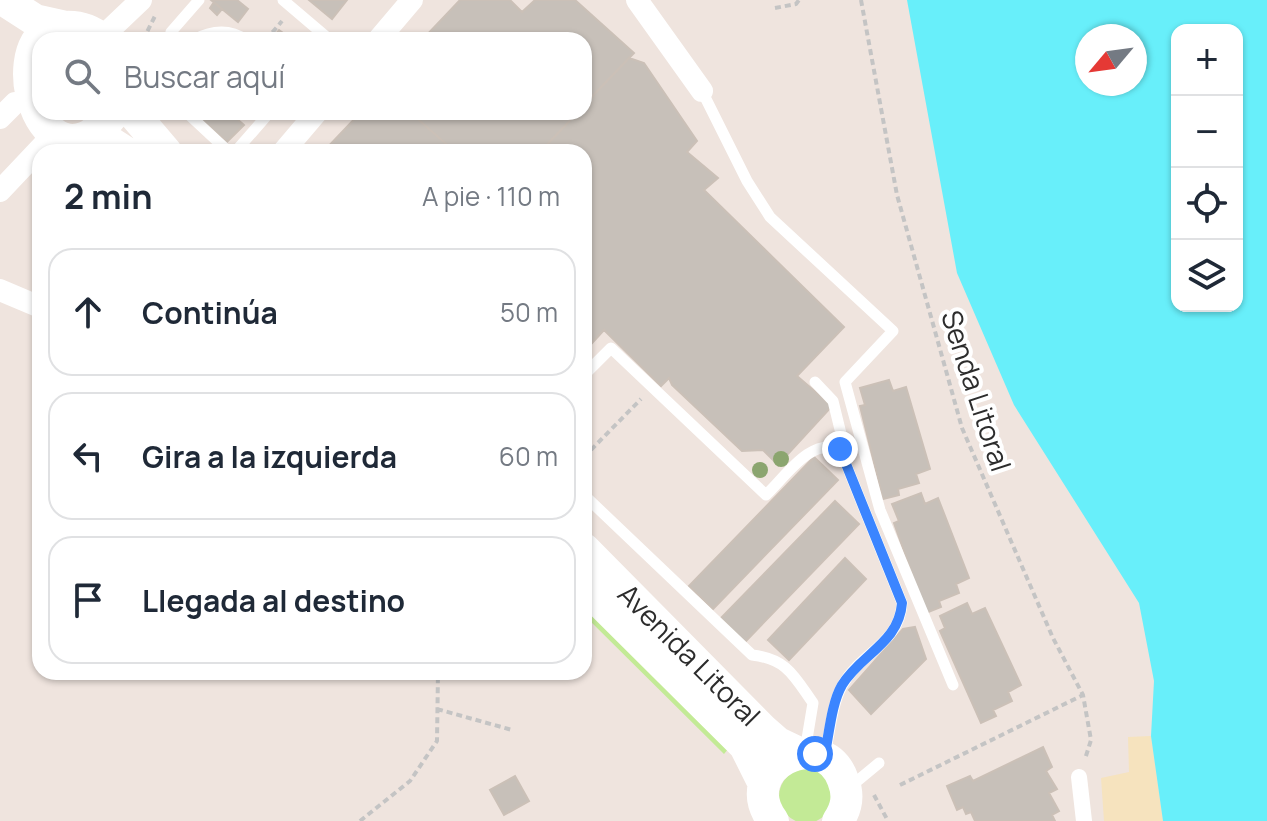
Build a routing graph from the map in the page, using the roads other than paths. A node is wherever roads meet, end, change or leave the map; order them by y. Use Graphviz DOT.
graph roads {
  1 [pos="4,0"];
  2 [pos="141,0"];
  3 [pos="199,0"];
  4 [pos="283,0"];
  5 [pos="412,0"];
  6 [pos="637,0"];
  7 [pos="62,26"];
  8 [pos="42,32"];
  9 [pos="92,32"];
  10 [pos="109,32"];
  11 [pos="171,32"];
  12 [pos="321,32"];
  13 [pos="385,32"];
  14 [pos="32,38"];
  15 [pos="6,60"];
  16 [pos="702,91"];
  17 [pos="7,111"];
  18 [pos="139,120"];
  19 [pos="195,120"];
  20 [pos="262,120"];
  21 [pos="310,120"];
  22 [pos="105,122"];
  23 [pos="51,137"];
  24 [pos="44,144"];
  25 [pos="120,144"];
  26 [pos="159,144"];
  27 [pos="223,144"];
  28 [pos="240,144"];
  29 [pos="290,144"];
  30 [pos="32,157"];
  31 [pos="0,191"];
  32 [pos="0,290"];
  33 [pos="32,304"];
  34 [pos="592,367"];
  35 [pos="815,382"];
  36 [pos="848,462"];
  37 [pos="592,503"];
  38 [pos="592,557"];
  39 [pos="592,594"];
  40 [pos="953,685"];
  41 [pos="809,754"];
  42 [pos="879,763"];
  43 [pos="1079,777"];
  44 [pos="764,784"];
  45 [pos="844,810"];
  46 [pos="773,821"];
  47 [pos="1084,821"];
  1 -- 7 [label="main road"];
  2 -- 10 [label="street"];
  3 -- 11 [label="lane"];
  4 -- 12 [label="lane"];
  5 -- 13 [label="street"];
  6 -- 16 [label="street"];
  7 -- 8 [label="main road"];
  7 -- 9 [label="main road"];
  14 -- 15 [label="main road"];
  15 -- 17 [label="main road"];
  16 -- 40 [label="lane"];
  17 -- 23 [label="main road"];
  18 -- 26 [label="main road"];
  19 -- 27 [label="lane"];
  20 -- 28 [label="lane"];
  21 -- 29 [label="street"];
  22 -- 23 [label="main road"];
  22 -- 25 [label="main road"];
  23 -- 24 [label="street"];
  30 -- 31 [label="street"];
  32 -- 33 [label="street"];
  34 -- 36 [label="lane"];
  35 -- 36 [label="lane"];
  36 -- 41 [label="lane"];
  37 -- 41 [label="lane"];
  38 -- 41 [label="main road, Avenida Litoral"];
  39 -- 44 [label="main road, Avenida Litoral"];
  41 -- 44 [label="main road"];
  41 -- 45 [label="main road"];
  42 -- 45 [label="lane"];
  43 -- 47 [label="street"];
  44 -- 46 [label="main road, Avenida Litoral"];
}
